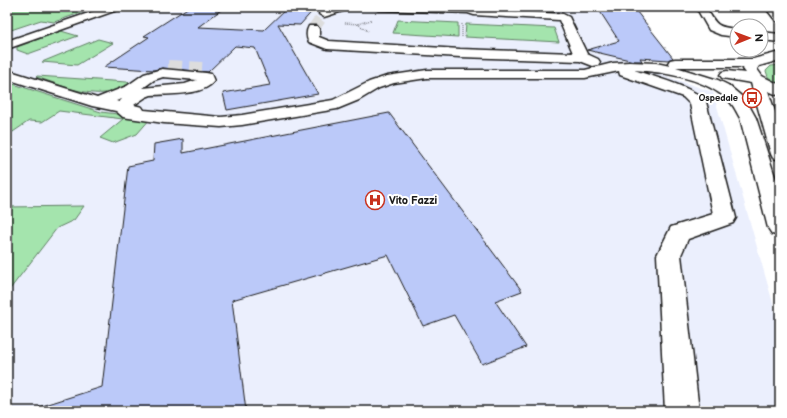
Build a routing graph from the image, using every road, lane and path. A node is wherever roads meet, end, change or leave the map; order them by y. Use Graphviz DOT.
graph roads {
  1 [pos="116,7"];
  2 [pos="345,7"];
  3 [pos="378,7"];
  4 [pos="701,7"];
  5 [pos="770,7"];
  6 [pos="466,9"];
  7 [pos="324,14"];
  8 [pos="780,19"];
  9 [pos="313,30"];
  10 [pos="729,32"];
  11 [pos="769,37"];
  12 [pos="780,38"];
  13 [pos="7,45"];
  14 [pos="780,56"];
  15 [pos="582,57"];
  16 [pos="780,61"];
  17 [pos="9,64"];
  18 [pos="606,65"];
  19 [pos="647,66"];
  20 [pos="168,67"];
  21 [pos="759,67"];
  22 [pos="149,77"];
  23 [pos="780,91"];
  24 [pos="98,103"];
  25 [pos="122,108"];
  26 [pos="780,154"];
  27 [pos="780,228"];
  28 [pos="682,411"];
  1 -- 13 [label="street"];
  2 -- 7 [label="street"];
  3 -- 6 [label="street"];
  4 -- 10 [label="street"];
  5 -- 8 [label="street"];
  6 -- 15 [label="street"];
  9 -- 15 [label="street"];
  11 -- 12 [label="street"];
  14 -- 21 [label="street"];
  15 -- 18 [label="street"];
  16 -- 21 [label="street"];
  17 -- 24 [label="street"];
  18 -- 19 [label="street"];
  18 -- 21 [label="street"];
  18 -- 25 [label="street"];
  18 -- 28 [label="street"];
  19 -- 21 [label="street"];
  19 -- 27 [label="street"];
  20 -- 22 [label="street"];
  21 -- 23 [label="street"];
  21 -- 26 [label="street"];
  22 -- 24 [label="street"];
  22 -- 25 [label="street"];
  24 -- 25 [label="street"];
}
